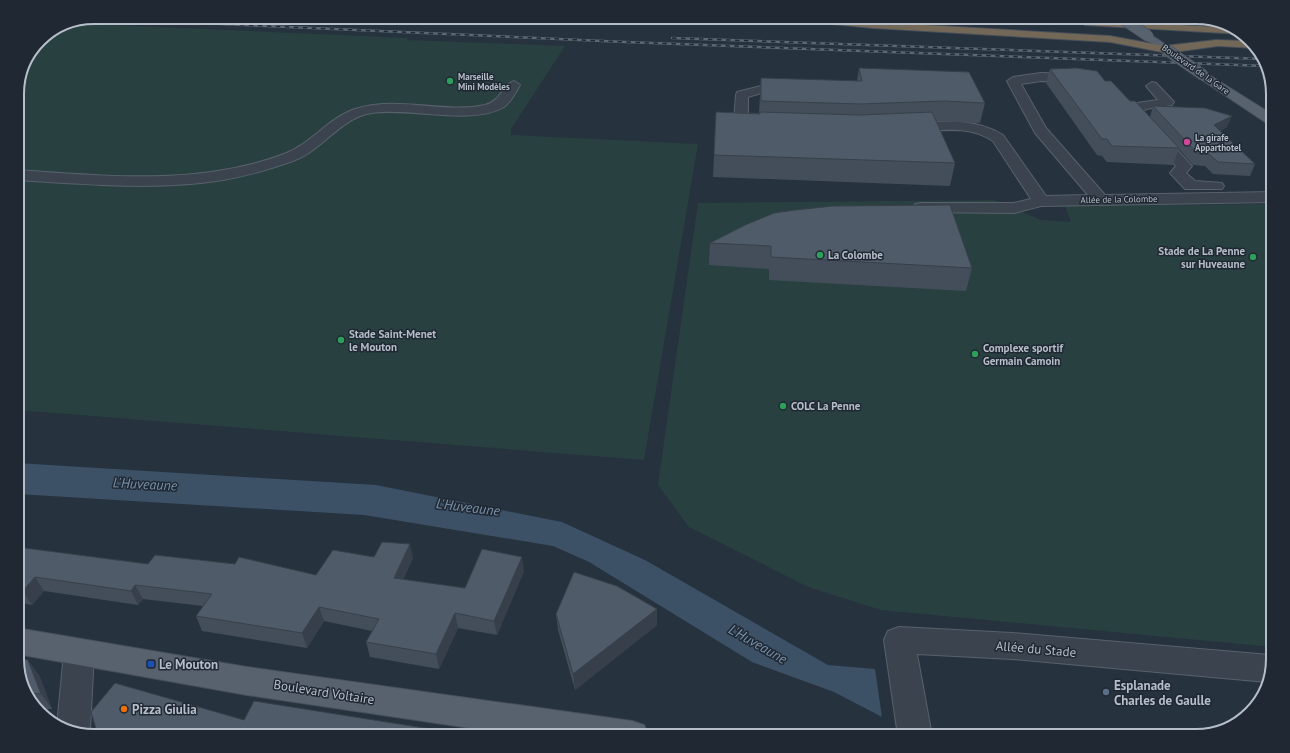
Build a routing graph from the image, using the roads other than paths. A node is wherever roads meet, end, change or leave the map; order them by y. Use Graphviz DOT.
graph roads {
  1 [pos="863,24"];
  2 [pos="1115,24"];
  3 [pos="1129,24"];
  4 [pos="1225,30"];
  5 [pos="1150,37"];
  6 [pos="1219,43"];
  7 [pos="1244,45"];
  8 [pos="1166,49"];
  9 [pos="1087,79"];
  10 [pos="514,85"];
  11 [pos="1152,86"];
  12 [pos="806,88"];
  13 [pos="1266,116"];
  14 [pos="775,128"];
  15 [pos="894,129"];
  16 [pos="24,174"];
  17 [pos="1266,185"];
  18 [pos="1266,197"];
  19 [pos="1100,199"];
  20 [pos="1041,201"];
  21 [pos="905,208"];
  22 [pos="24,642"];
  23 [pos="79,653"];
  24 [pos="1265,669"];
  25 [pos="73,726"];
  26 [pos="583,729"];
  27 [pos="914,729"];
  1 -- 8 [label="highway"];
  2 -- 4 [label="highway"];
  3 -- 5 [label="main road, Boulevard de la Gare, bridge"];
  5 -- 6 [label="highway"];
  5 -- 8 [label="main road, Boulevard de la Gare"];
  6 -- 7 [label="highway"];
  6 -- 8 [label="highway"];
  8 -- 13 [label="main road, Boulevard de la Gare, bridge"];
  9 -- 19 [label="street"];
  10 -- 16 [label="street"];
  11 -- 17 [label="street"];
  12 -- 14 [label="street"];
  15 -- 20 [label="street"];
  18 -- 19 [label="street, Allée de la Colombe"];
  19 -- 20 [label="street, Allée de la Colombe"];
  20 -- 21 [label="street, Allée de la Colombe"];
  22 -- 23 [label="main road, Boulevard Voltaire"];
  23 -- 25 [label="street"];
  23 -- 26 [label="main road, Boulevard Voltaire"];
  24 -- 27 [label="street, Allée du Stade"];
}
